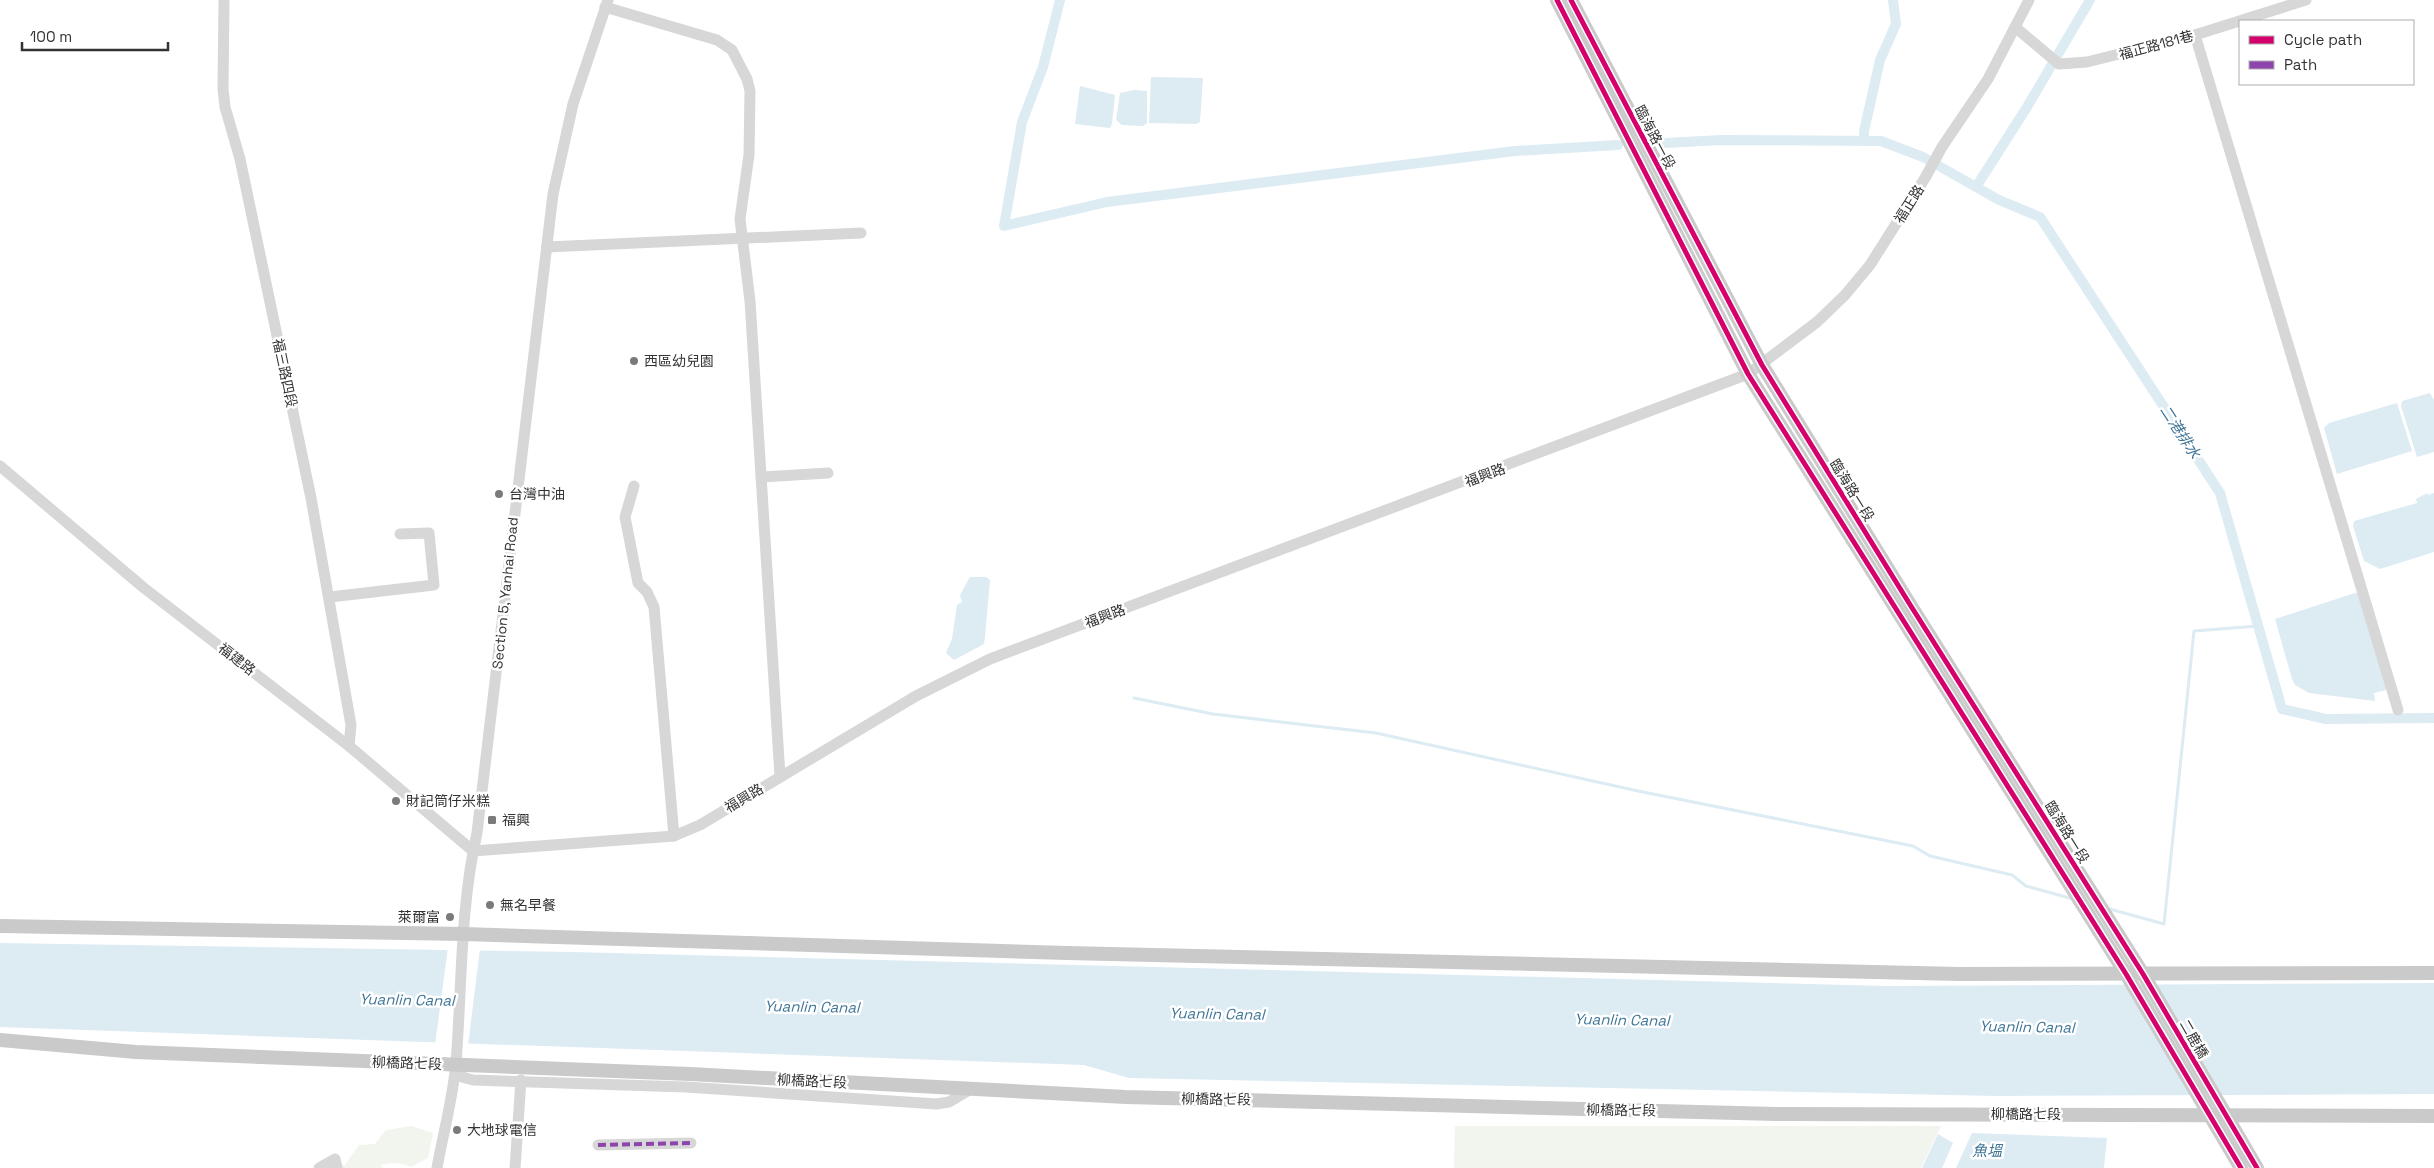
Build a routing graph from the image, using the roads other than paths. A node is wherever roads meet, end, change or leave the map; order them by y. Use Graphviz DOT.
graph roads {
  1 [pos="224,0"];
  2 [pos="1557,0"];
  3 [pos="1571,0"];
  4 [pos="2029,0"];
  5 [pos="2306,0"];
  6 [pos="607,3"];
  7 [pos="2242,20"];
  8 [pos="2239,21"];
  9 [pos="2015,27"];
  10 [pos="2194,35"];
  11 [pos="861,233"];
  12 [pos="742,238"];
  13 [pos="547,247"];
  14 [pos="1762,365"];
  15 [pos="1748,374"];
  16 [pos="0,466"];
  17 [pos="828,473"];
  18 [pos="761,477"];
  19 [pos="634,486"];
  20 [pos="400,534"];
  21 [pos="330,597"];
  22 [pos="2398,710"];
  23 [pos="349,746"];
  24 [pos="780,776"];
  25 [pos="674,836"];
  26 [pos="473,851"];
  27 [pos="0,926"];
  28 [pos="464,934"];
  29 [pos="2434,973"];
  30 [pos="2128,978"];
  31 [pos="2146,978"];
  32 [pos="0,1040"];
  33 [pos="456,1064"];
  34 [pos="521,1080"];
  35 [pos="969,1090"];
  36 [pos="2209,1114"];
  37 [pos="2226,1115"];
  38 [pos="2434,1116"];
  39 [pos="691,1142"];
  40 [pos="598,1145"];
  41 [pos="320,1168"];
  42 [pos="337,1168"];
  43 [pos="437,1168"];
  44 [pos="515,1168"];
  45 [pos="2241,1168"];
  46 [pos="2257,1168"];
  1 -- 21 [label="street, 福三路四段"];
  2 -- 15 [label="main road, 臨海路一段"];
  3 -- 14 [label="main road, 臨海路一段"];
  4 -- 9 [label="street, 福正路"];
  5 -- 7 [label="street, 福正路181巷"];
  6 -- 12 [label="street"];
  6 -- 13 [label="street, Section 5, Yanhai Road"];
  8 -- 10 [label="street, 福正路181巷"];
  9 -- 10 [label="street, 福正路181巷"];
  9 -- 14 [label="street, 福正路"];
  10 -- 22 [label="street"];
  11 -- 12 [label="street"];
  12 -- 13 [label="street"];
  12 -- 18 [label="street"];
  13 -- 26 [label="street, Section 5, Yanhai Road"];
  14 -- 15 [label="street, 福正路"];
  14 -- 31 [label="main road, 臨海路一段"];
  15 -- 24 [label="street, 福興路"];
  15 -- 30 [label="main road, 臨海路一段"];
  16 -- 23 [label="street, 福建路"];
  17 -- 18 [label="street"];
  18 -- 24 [label="street"];
  19 -- 25 [label="street"];
  20 -- 21 [label="street"];
  21 -- 23 [label="street, 福三路四段"];
  23 -- 26 [label="street, 福建路"];
  24 -- 25 [label="street, 福興路"];
  25 -- 26 [label="street, 福興路"];
  26 -- 28 [label="street, Section 5, Yanhai Road"];
  27 -- 28 [label="main road"];
  28 -- 30 [label="main road"];
  28 -- 33 [label="street, Section 5, Yanhai Road"];
  29 -- 31 [label="main road"];
  30 -- 31 [label="main road"];
  30 -- 36 [label="main road, 二鹿橋"];
  31 -- 37 [label="main road, 二鹿橋"];
  32 -- 33 [label="main road, 柳橋路七段"];
  33 -- 34 [label="street"];
  33 -- 35 [label="main road, 柳橋路七段"];
  33 -- 43 [label="street"];
  34 -- 35 [label="street"];
  34 -- 44 [label="street"];
  35 -- 36 [label="main road, 柳橋路七段"];
  36 -- 37 [label="main road, 柳橋路七段"];
  36 -- 45 [label="main road, 二鹿橋"];
  37 -- 38 [label="main road, 柳橋路七段"];
  37 -- 46 [label="main road, 二鹿橋"];
  39 -- 40 [label="street"];
  41 -- 42 [label="street"];
}
